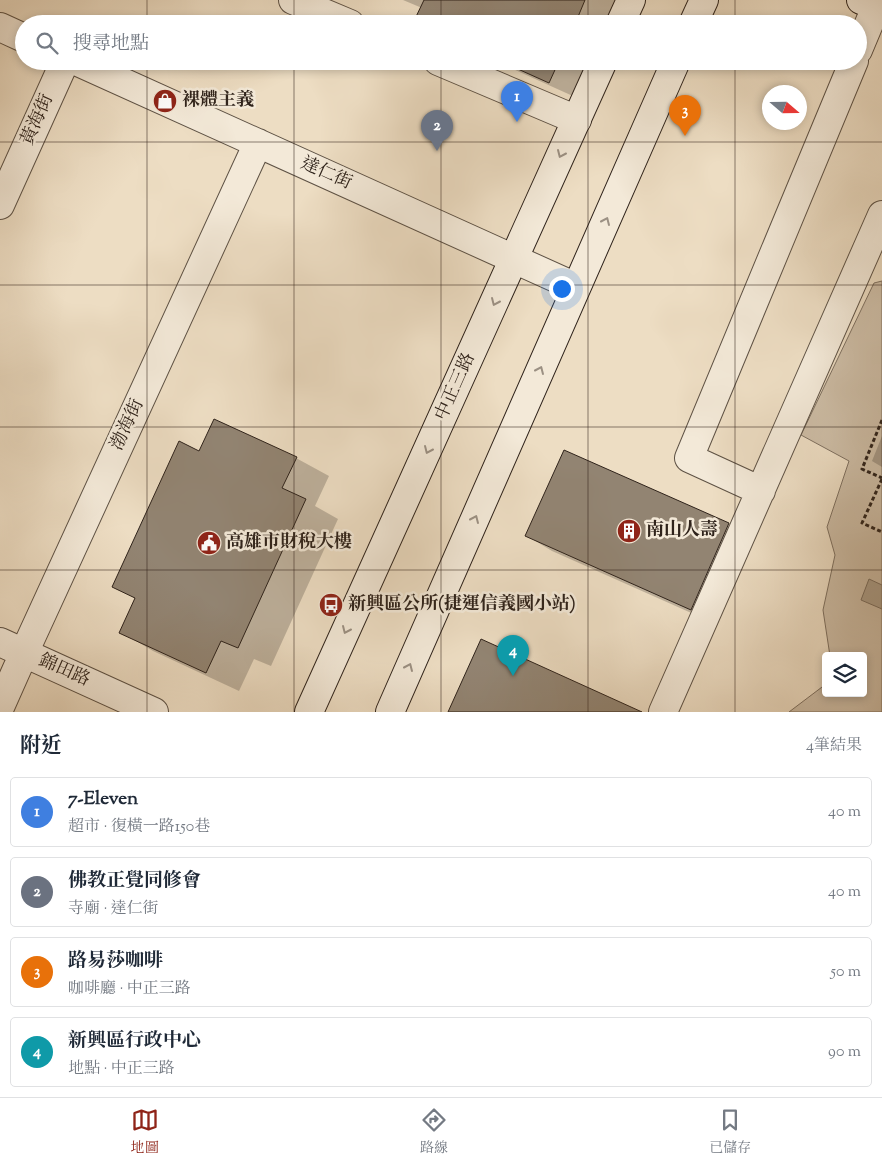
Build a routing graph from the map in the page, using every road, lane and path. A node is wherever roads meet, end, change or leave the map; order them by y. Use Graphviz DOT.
graph roads {
  1 [pos="293,0"];
  2 [pos="631,0"];
  3 [pos="704,0"];
  4 [pos="873,5"];
  5 [pos="329,15"];
  6 [pos="624,15"];
  7 [pos="697,15"];
  8 [pos="867,23"];
  9 [pos="0,27"];
  10 [pos="15,34"];
  11 [pos="61,70"];
  12 [pos="96,70"];
  13 [pos="459,70"];
  14 [pos="599,70"];
  15 [pos="672,70"];
  16 [pos="850,70"];
  17 [pos="577,120"];
  18 [pos="258,144"];
  19 [pos="0,205"];
  20 [pos="882,215"];
  21 [pos="874,257"];
  22 [pos="514,259"];
  23 [pos="576,288"];
  24 [pos="882,420"];
  25 [pos="882,478"];
  26 [pos="761,491"];
  27 [pos="882,532"];
  28 [pos="12,647"];
  29 [pos="0,707"];
  30 [pos="154,712"];
  31 [pos="309,712"];
  32 [pos="390,712"];
  33 [pos="663,712"];
  1 -- 5 [label="street"];
  2 -- 6 [label="street"];
  3 -- 7 [label="street"];
  4 -- 8 [label="street"];
  9 -- 10 [label="street"];
  11 -- 19 [label="street, 黃海街"];
  12 -- 18 [label="street, 達仁街"];
  13 -- 17 [label="street"];
  14 -- 17 [label="street, 中正三路"];
  23 -- 15 [label="street, one-way"];
  16 -- 26 [label="street"];
  17 -- 22 [label="street, 中正三路, one-way"];
  18 -- 22 [label="street, 達仁街"];
  18 -- 28 [label="street, 渤海街"];
  20 -- 21 [label="street"];
  21 -- 26 [label="street"];
  22 -- 23 [label="street, 達仁街"];
  22 -- 31 [label="street, 中正三路, one-way"];
  32 -- 23 [label="street, one-way"];
  24 -- 25 [label="path"];
  25 -- 27 [label="path"];
  26 -- 33 [label="street"];
  28 -- 29 [label="street, 渤海街"];
  28 -- 30 [label="street, 錦田路"];
}
